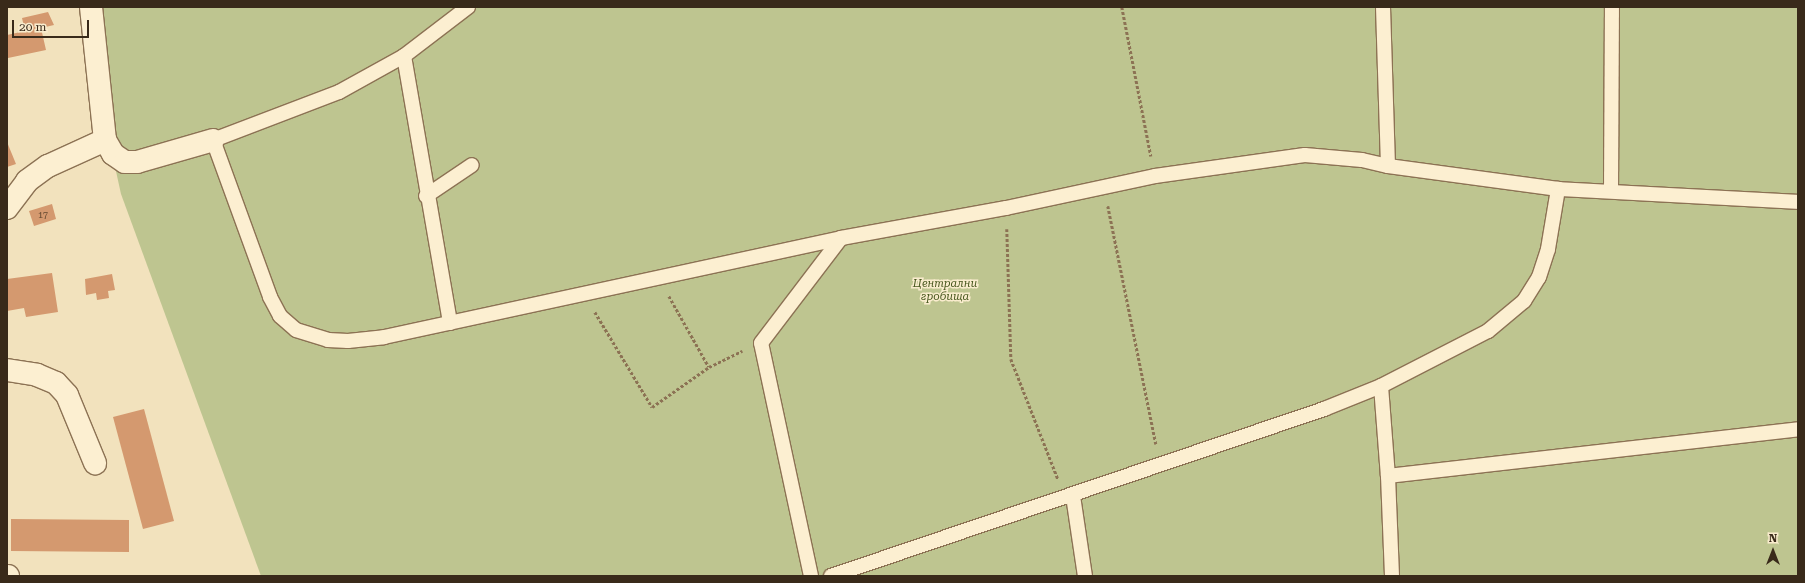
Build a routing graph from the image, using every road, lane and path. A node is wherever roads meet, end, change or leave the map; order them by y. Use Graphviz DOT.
graph roads {
  1 [pos="91,7"];
  2 [pos="468,7"];
  3 [pos="1122,7"];
  4 [pos="1383,7"];
  5 [pos="1612,7"];
  6 [pos="404,56"];
  7 [pos="105,140"];
  8 [pos="212,140"];
  9 [pos="472,166"];
  10 [pos="1388,166"];
  11 [pos="1155,176"];
  12 [pos="1104,186"];
  13 [pos="1558,189"];
  14 [pos="1611,191"];
  15 [pos="426,196"];
  16 [pos="1798,202"];
  17 [pos="7,208"];
  18 [pos="1006,208"];
  19 [pos="841,238"];
  20 [pos="659,278"];
  21 [pos="585,294"];
  22 [pos="450,323"];
  23 [pos="761,343"];
  24 [pos="710,367"];
  25 [pos="7,370"];
  26 [pos="1381,386"];
  27 [pos="1798,429"];
  28 [pos="94,463"];
  29 [pos="1160,466"];
  30 [pos="1388,476"];
  31 [pos="1069,496"];
  32 [pos="811,576"];
  33 [pos="831,576"];
  34 [pos="1085,576"];
  35 [pos="1392,576"];
  1 -- 7 [label="street"];
  2 -- 6 [label="lane"];
  3 -- 11 [label="path"];
  4 -- 10 [label="lane"];
  5 -- 14 [label="lane"];
  6 -- 8 [label="lane"];
  6 -- 15 [label="lane"];
  7 -- 8 [label="street"];
  7 -- 17 [label="street"];
  8 -- 22 [label="lane"];
  9 -- 15 [label="lane"];
  10 -- 11 [label="lane"];
  10 -- 13 [label="lane"];
  11 -- 12 [label="lane"];
  12 -- 18 [label="lane"];
  12 -- 29 [label="path"];
  13 -- 14 [label="lane"];
  13 -- 26 [label="lane"];
  14 -- 16 [label="lane"];
  15 -- 22 [label="lane"];
  18 -- 19 [label="lane"];
  18 -- 31 [label="path"];
  19 -- 20 [label="lane"];
  19 -- 23 [label="lane"];
  20 -- 21 [label="lane"];
  20 -- 24 [label="path"];
  21 -- 22 [label="lane"];
  21 -- 24 [label="path"];
  23 -- 24 [label="path"];
  23 -- 32 [label="lane"];
  25 -- 28 [label="street"];
  26 -- 29 [label="lane"];
  26 -- 30 [label="lane"];
  27 -- 30 [label="lane"];
  29 -- 31 [label="lane"];
  30 -- 35 [label="lane"];
  31 -- 33 [label="lane"];
  31 -- 34 [label="lane"];
}
